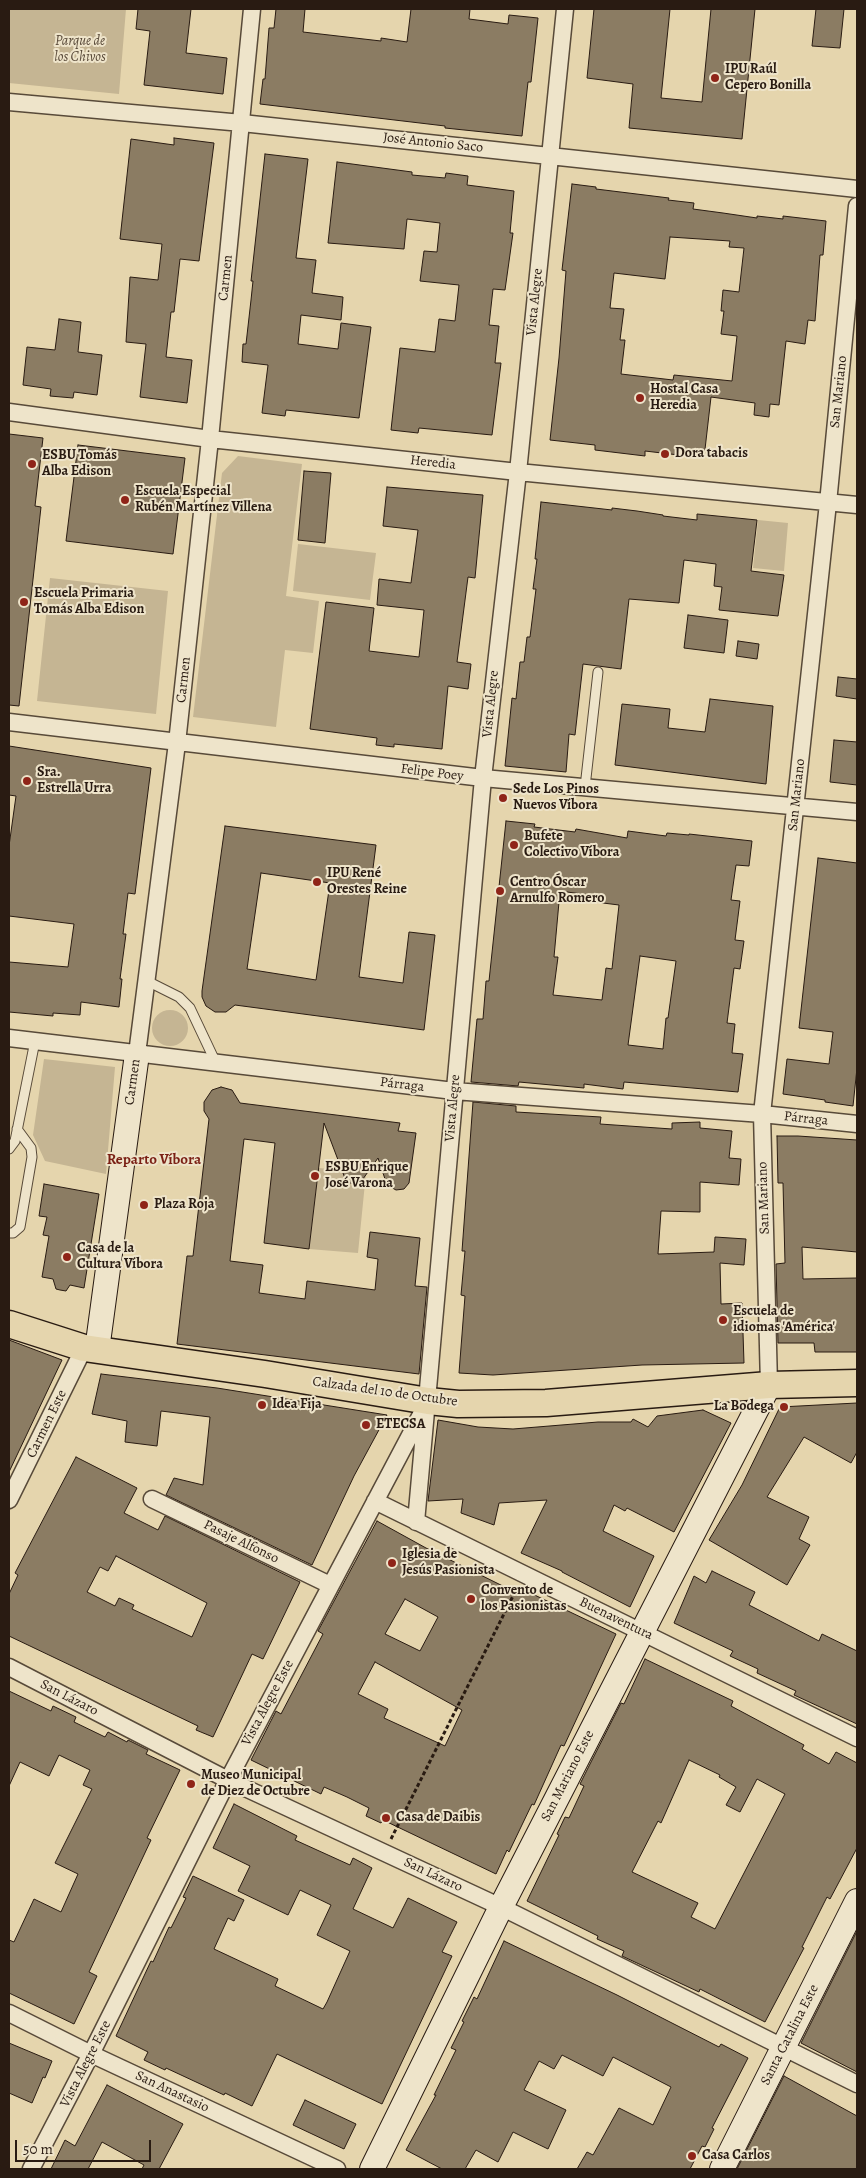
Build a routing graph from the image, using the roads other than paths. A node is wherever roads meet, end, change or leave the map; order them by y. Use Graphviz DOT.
graph roads {
  1 [pos="252,9"];
  2 [pos="565,9"];
  3 [pos="9,102"];
  4 [pos="242,123"];
  5 [pos="550,155"];
  6 [pos="857,189"];
  7 [pos="857,206"];
  8 [pos="9,412"];
  9 [pos="210,439"];
  10 [pos="518,472"];
  11 [pos="828,503"];
  12 [pos="857,505"];
  13 [pos="598,672"];
  14 [pos="9,722"];
  15 [pos="177,743"];
  16 [pos="483,778"];
  17 [pos="584,787"];
  18 [pos="796,806"];
  19 [pos="857,812"];
  20 [pos="147,981"];
  21 [pos="9,1038"];
  22 [pos="35,1041"];
  23 [pos="137,1054"];
  24 [pos="216,1063"];
  25 [pos="454,1091"];
  26 [pos="762,1114"];
  27 [pos="857,1124"];
  28 [pos="17,1128"];
  29 [pos="9,1149"];
  30 [pos="9,1233"];
  31 [pos="9,1324"];
  32 [pos="91,1349"];
  33 [pos="857,1383"];
  34 [pos="769,1385"];
  35 [pos="428,1401"];
  36 [pos="152,1499"];
  37 [pos="9,1500"];
  38 [pos="375,1501"];
  39 [pos="416,1522"];
  40 [pos="330,1585"];
  41 [pos="642,1632"];
  42 [pos="9,1667"];
  43 [pos="857,1738"];
  44 [pos="228,1780"];
  45 [pos="857,1901"];
  46 [pos="501,1907"];
  47 [pos="9,2013"];
  48 [pos="783,2048"];
  49 [pos="91,2054"];
  50 [pos="857,2084"];
  51 [pos="31,2169"];
  52 [pos="336,2169"];
  53 [pos="372,2169"];
  54 [pos="722,2169"];
  1 -- 4 [label="street, Carmen"];
  2 -- 5 [label="street, Vista Alegre"];
  3 -- 4 [label="street, José Antonio Saco"];
  4 -- 5 [label="street, José Antonio Saco"];
  4 -- 9 [label="street, Carmen"];
  5 -- 6 [label="street, José Antonio Saco"];
  5 -- 10 [label="street, Vista Alegre"];
  7 -- 11 [label="street, San Mariano"];
  8 -- 9 [label="street, Heredia"];
  9 -- 10 [label="street, Heredia"];
  9 -- 15 [label="street, Carmen"];
  10 -- 11 [label="street, Heredia"];
  10 -- 16 [label="street, Vista Alegre"];
  11 -- 12 [label="street, Heredia"];
  11 -- 18 [label="street, San Mariano"];
  13 -- 17 [label="lane"];
  14 -- 15 [label="street, Felipe Poey"];
  15 -- 16 [label="street, Felipe Poey"];
  15 -- 20 [label="street, Carmen"];
  16 -- 17 [label="street, Felipe Poey"];
  16 -- 25 [label="street, Vista Alegre"];
  17 -- 18 [label="street, Felipe Poey"];
  18 -- 19 [label="street, Felipe Poey"];
  18 -- 26 [label="street, San Mariano"];
  20 -- 23 [label="street, Carmen"];
  20 -- 24 [label="lane"];
  21 -- 22 [label="street, Párraga"];
  22 -- 23 [label="street, Párraga"];
  22 -- 28 [label="lane"];
  23 -- 24 [label="street, Párraga"];
  23 -- 32 [label="street, Carmen"];
  24 -- 25 [label="street, Párraga"];
  25 -- 26 [label="street, Párraga"];
  25 -- 35 [label="street, Vista Alegre"];
  26 -- 27 [label="street, Párraga"];
  26 -- 34 [label="street, San Mariano"];
  28 -- 29 [label="lane"];
  28 -- 30 [label="lane"];
  31 -- 32 [label="main road, Calzada del 10 de Octubre"];
  32 -- 35 [label="main road, Calzada del 10 de Octubre"];
  32 -- 37 [label="street, Carmen Este"];
  33 -- 34 [label="main road, Calzada del 10 de Octubre"];
  34 -- 35 [label="main road, Calzada del 10 de Octubre"];
  34 -- 41 [label="street, San Mariano Este"];
  35 -- 38 [label="street, Vista Alegre Este"];
  35 -- 39 [label="street"];
  36 -- 40 [label="street, Pasaje Alfonso"];
  38 -- 39 [label="street, Buenaventura"];
  38 -- 40 [label="street, Vista Alegre Este"];
  39 -- 41 [label="street, Buenaventura"];
  40 -- 44 [label="street, Vista Alegre Este"];
  41 -- 43 [label="street, Buenaventura"];
  41 -- 46 [label="street, San Mariano Este"];
  42 -- 44 [label="street, San Lázaro"];
  44 -- 46 [label="street, San Lázaro"];
  44 -- 49 [label="street, Vista Alegre Este"];
  45 -- 48 [label="street, Santa Catalina Este"];
  46 -- 48 [label="street, San Lázaro"];
  46 -- 53 [label="street, San Mariano Este"];
  47 -- 49 [label="street, San Anastasio"];
  48 -- 50 [label="street, San Lázaro"];
  48 -- 54 [label="street, Santa Catalina Este"];
  49 -- 51 [label="street, Vista Alegre Este"];
  49 -- 52 [label="street, San Anastasio"];
}
